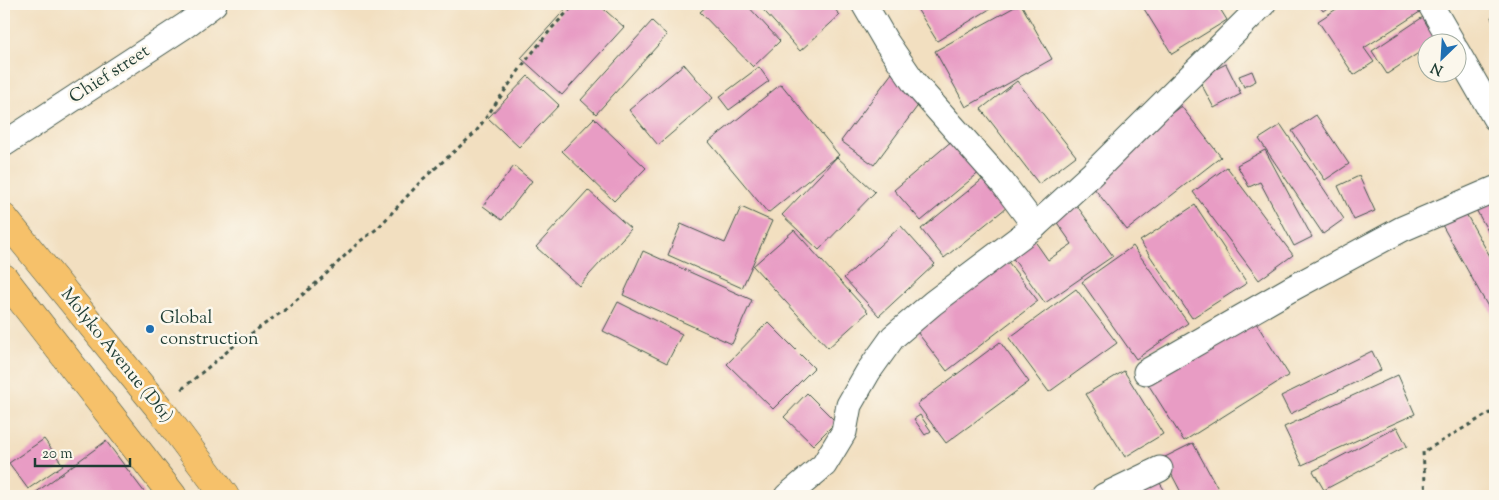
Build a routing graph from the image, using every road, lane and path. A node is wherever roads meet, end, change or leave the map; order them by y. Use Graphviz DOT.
graph roads {
  1 [pos="214,4"];
  2 [pos="575,4"];
  3 [pos="864,4"];
  4 [pos="1263,4"];
  5 [pos="1430,4"];
  6 [pos="1446,32"];
  7 [pos="1466,67"];
  8 [pos="1495,118"];
  9 [pos="4,144"];
  10 [pos="1495,189"];
  11 [pos="4,218"];
  12 [pos="1035,226"];
  13 [pos="4,278"];
  14 [pos="1146,372"];
  15 [pos="160,409"];
  16 [pos="1495,411"];
  17 [pos="1160,469"];
  18 [pos="173,496"];
  19 [pos="225,496"];
  20 [pos="787,496"];
  21 [pos="1104,496"];
  22 [pos="1426,496"];
  1 -- 9 [label="street, Chief street"];
  2 -- 15 [label="path"];
  3 -- 12 [label="street"];
  4 -- 12 [label="street"];
  5 -- 6 [label="street"];
  7 -- 8 [label="street"];
  10 -- 14 [label="street"];
  11 -- 15 [label="highway, Molyko Avenue (D61)"];
  12 -- 20 [label="street"];
  13 -- 18 [label="highway"];
  15 -- 19 [label="highway, Molyko Avenue (D61)"];
  16 -- 22 [label="path"];
  17 -- 21 [label="street"];
}
